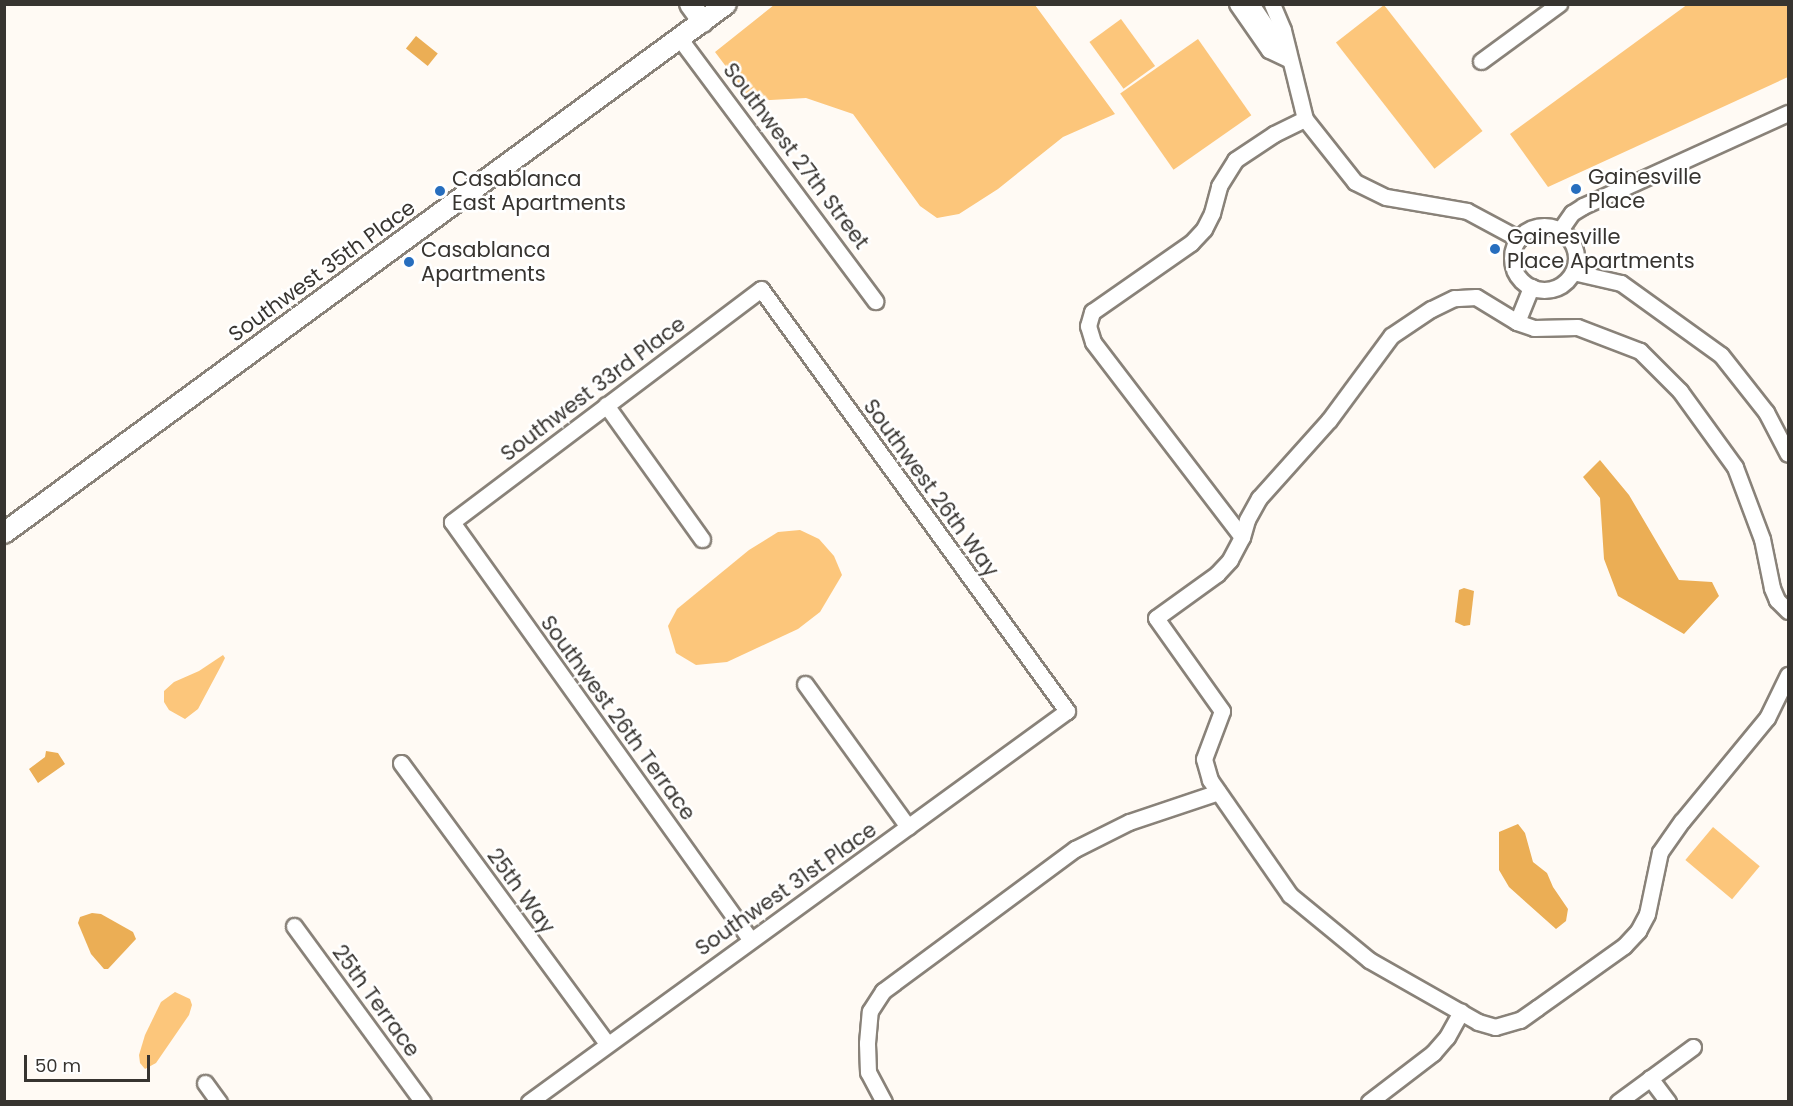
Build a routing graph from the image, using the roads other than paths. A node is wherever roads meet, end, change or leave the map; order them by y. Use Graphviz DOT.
graph roads {
  1 [pos="690,4"];
  2 [pos="726,4"];
  3 [pos="1237,4"];
  4 [pos="1251,4"];
  5 [pos="1272,4"];
  6 [pos="1559,4"];
  7 [pos="703,22"];
  8 [pos="680,39"];
  9 [pos="1288,59"];
  10 [pos="1481,62"];
  11 [pos="1788,113"];
  12 [pos="1305,119"];
  13 [pos="1560,230"];
  14 [pos="1519,239"];
  15 [pos="1573,272"];
  16 [pos="1531,287"];
  17 [pos="761,290"];
  18 [pos="874,301"];
  19 [pos="1517,322"];
  20 [pos="606,405"];
  21 [pos="1788,454"];
  22 [pos="452,522"];
  23 [pos="4,533"];
  24 [pos="1242,537"];
  25 [pos="702,539"];
  26 [pos="1788,611"];
  27 [pos="1788,675"];
  28 [pos="806,684"];
  29 [pos="1067,711"];
  30 [pos="401,763"];
  31 [pos="1218,792"];
  32 [pos="909,827"];
  33 [pos="294,926"];
  34 [pos="750,939"];
  35 [pos="1461,1012"];
  36 [pos="607,1043"];
  37 [pos="1693,1047"];
  38 [pos="1650,1078"];
  39 [pos="205,1083"];
  40 [pos="219,1101"];
  41 [pos="423,1101"];
  42 [pos="529,1101"];
  43 [pos="884,1101"];
  44 [pos="1370,1101"];
  45 [pos="1618,1101"];
  46 [pos="1668,1101"];
  1 -- 7 [label="street"];
  2 -- 7 [label="street, Southwest 35th Place"];
  3 -- 9 [label="street"];
  4 -- 9 [label="street"];
  5 -- 9 [label="street"];
  6 -- 10 [label="street"];
  7 -- 8 [label="street, Southwest 35th Place"];
  8 -- 18 [label="street, Southwest 27th Street"];
  8 -- 23 [label="street, Southwest 35th Place"];
  9 -- 12 [label="street"];
  11 -- 13 [label="street"];
  12 -- 14 [label="street"];
  12 -- 24 [label="street"];
  13 -- 14 [label="street"];
  13 -- 15 [label="street"];
  14 -- 16 [label="street"];
  15 -- 16 [label="street"];
  15 -- 21 [label="street"];
  16 -- 19 [label="street"];
  17 -- 20 [label="street, Southwest 33rd Place"];
  17 -- 29 [label="street, Southwest 26th Way"];
  19 -- 24 [label="street"];
  19 -- 26 [label="street"];
  20 -- 22 [label="street, Southwest 33rd Place"];
  20 -- 25 [label="street"];
  22 -- 34 [label="street, Southwest 26th Terrace"];
  24 -- 31 [label="street"];
  27 -- 35 [label="street"];
  28 -- 32 [label="street"];
  29 -- 32 [label="street, Southwest 31st Place"];
  30 -- 36 [label="street, 25th Way"];
  31 -- 35 [label="street"];
  31 -- 43 [label="street"];
  32 -- 34 [label="street, Southwest 31st Place"];
  33 -- 41 [label="street, 25th Terrace"];
  34 -- 36 [label="street, Southwest 31st Place"];
  35 -- 44 [label="street"];
  36 -- 42 [label="street, Southwest 31st Place"];
  37 -- 38 [label="street"];
  38 -- 45 [label="street"];
  38 -- 46 [label="street"];
  39 -- 40 [label="street"];
}
